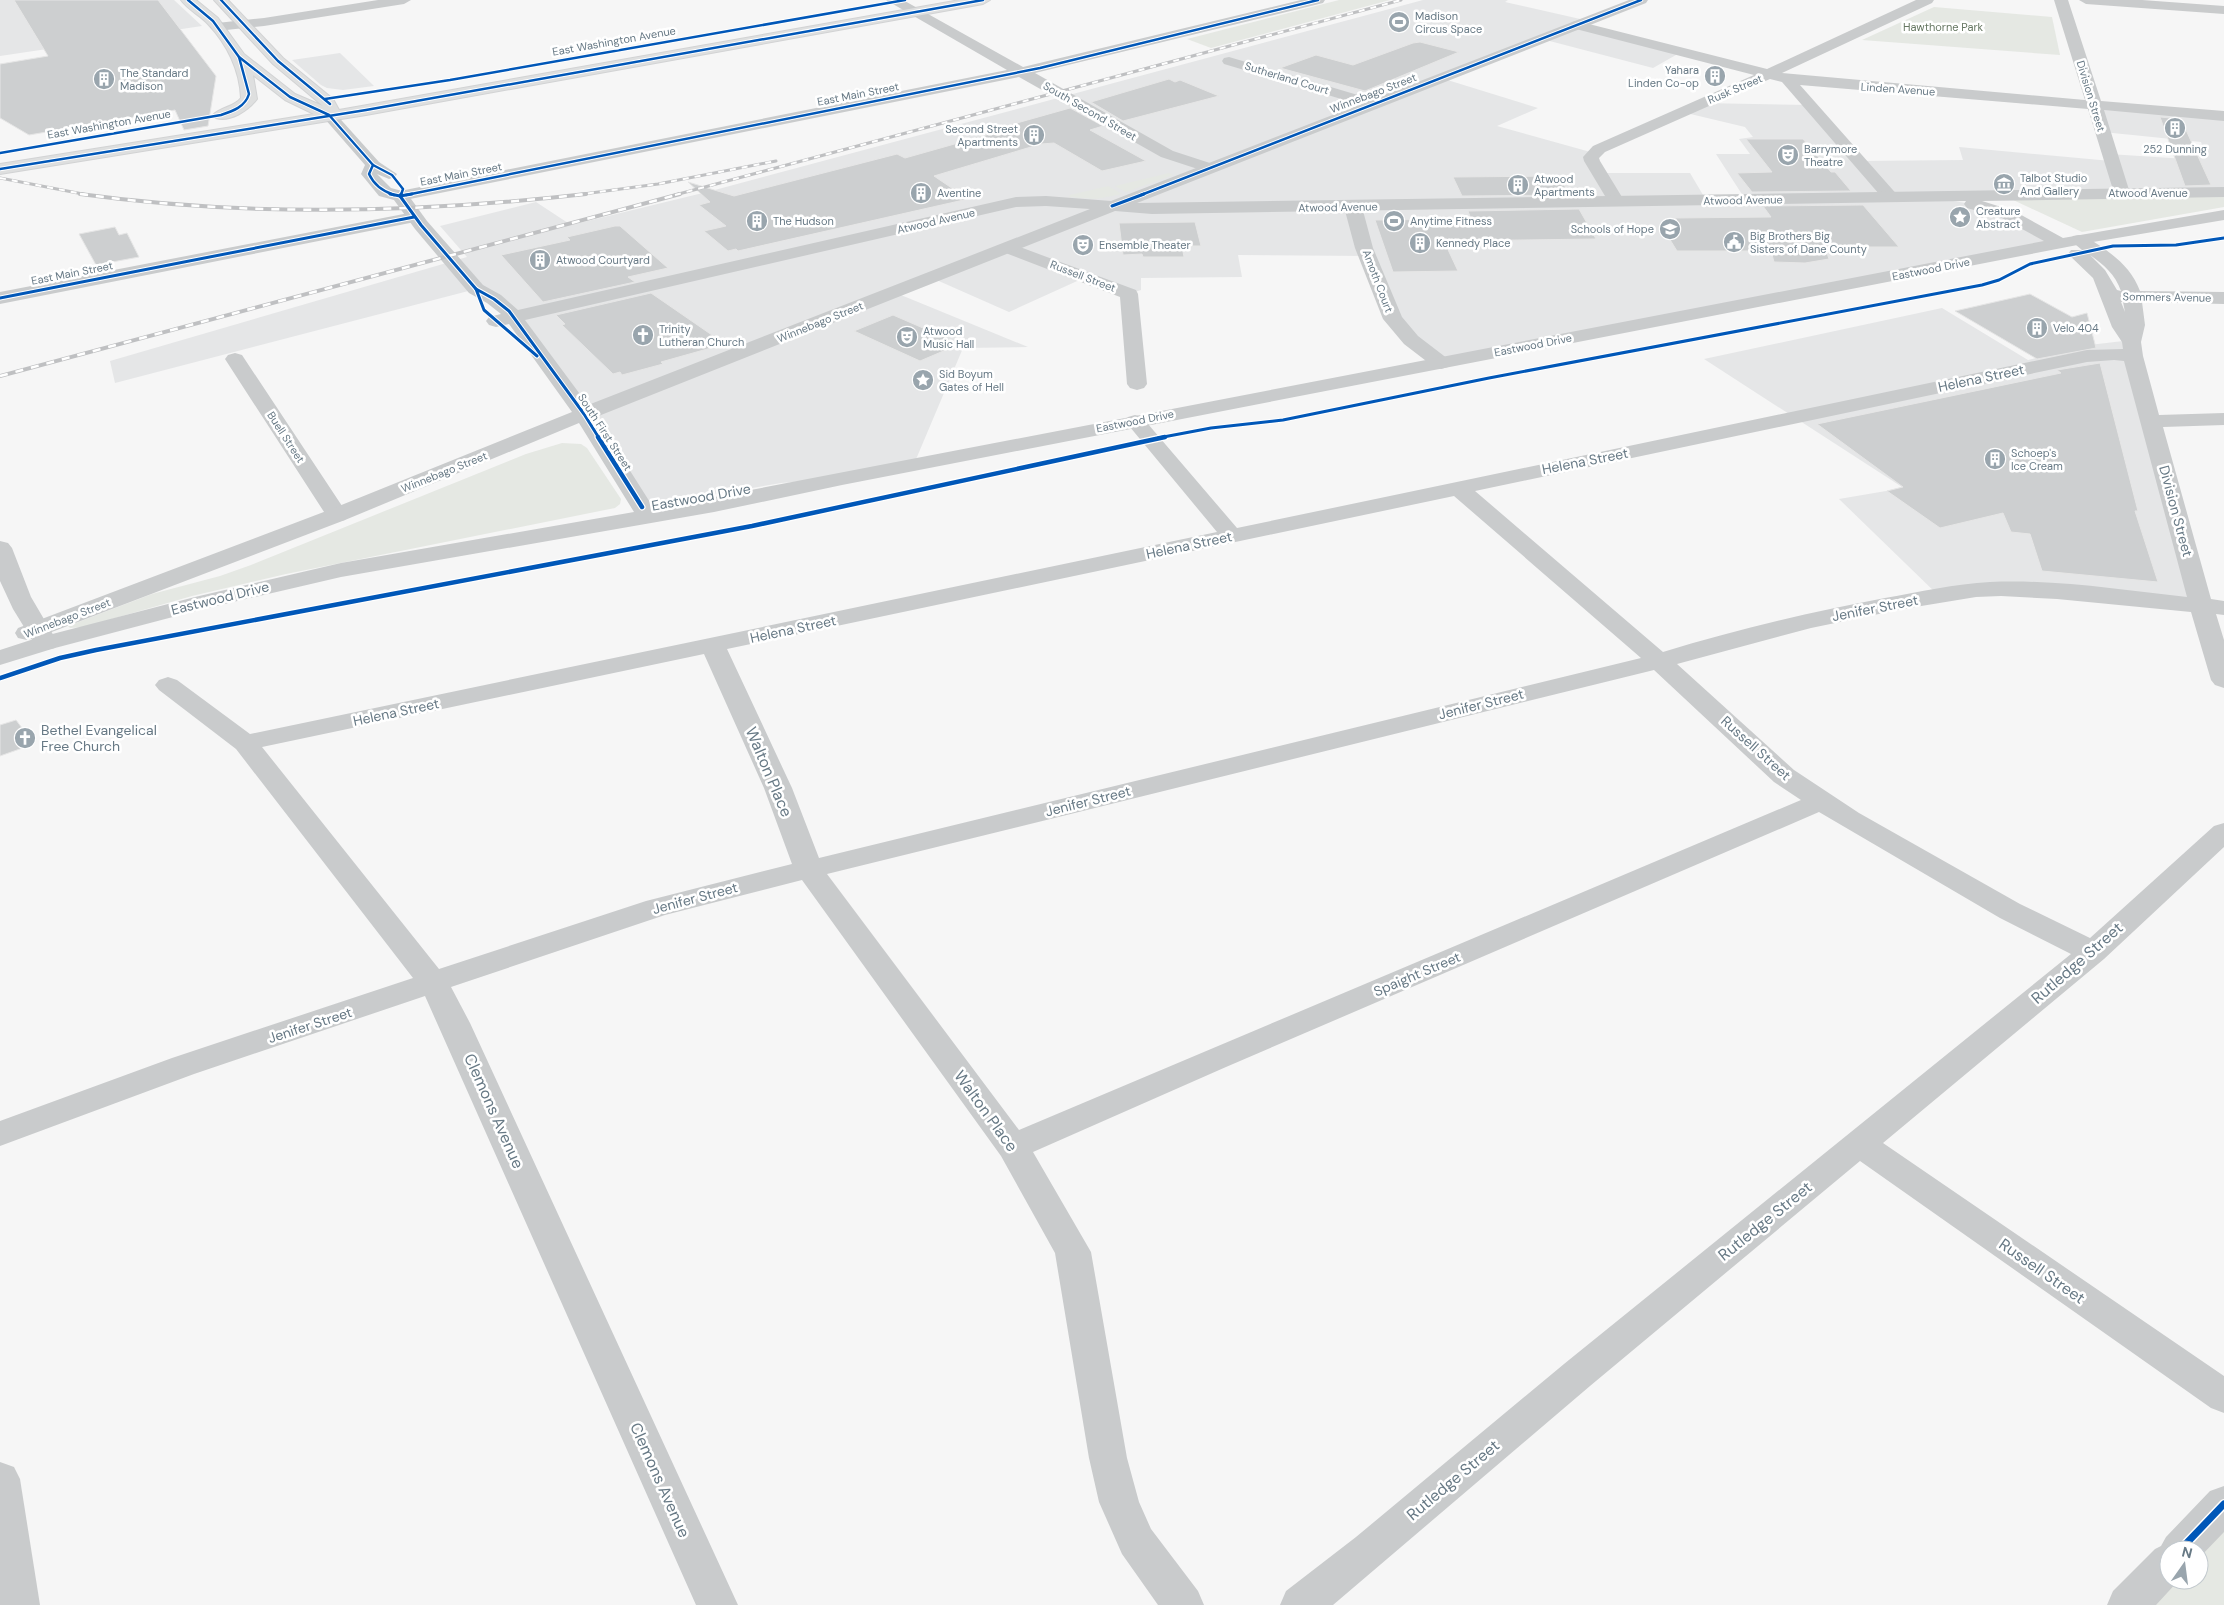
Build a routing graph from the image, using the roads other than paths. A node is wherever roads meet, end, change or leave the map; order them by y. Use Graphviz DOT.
graph roads {
  1 [pos="188,0"];
  2 [pos="217,0"];
  3 [pos="404,0"];
  4 [pos="984,0"];
  5 [pos="1318,0"];
  6 [pos="1641,0"];
  7 [pos="1927,0"];
  8 [pos="2061,0"];
  9 [pos="2086,0"];
  10 [pos="898,1"];
  11 [pos="2224,10"];
  12 [pos="915,12"];
  13 [pos="244,23"];
  14 [pos="1577,25"];
  15 [pos="216,27"];
  16 [pos="239,57"];
  17 [pos="1229,61"];
  18 [pos="1021,72"];
  19 [pos="1769,74"];
  20 [pos="1787,79"];
  21 [pos="325,99"];
  22 [pos="301,103"];
  23 [pos="1373,104"];
  24 [pos="2094,104"];
  25 [pos="278,106"];
  26 [pos="257,109"];
  27 [pos="221,115"];
  28 [pos="329,115"];
  29 [pos="2224,116"];
  30 [pos="0,153"];
  31 [pos="1210,168"];
  32 [pos="0,169"];
  33 [pos="2224,192"];
  34 [pos="2122,193"];
  35 [pos="400,196"];
  36 [pos="1948,197"];
  37 [pos="1892,198"];
  38 [pos="1929,198"];
  39 [pos="1617,202"];
  40 [pos="1112,206"];
  41 [pos="1353,207"];
  42 [pos="2224,215"];
  43 [pos="414,216"];
  44 [pos="2070,242"];
  45 [pos="1009,248"];
  46 [pos="2110,295"];
  47 [pos="2132,297"];
  48 [pos="0,298"];
  49 [pos="2224,298"];
  50 [pos="505,319"];
  51 [pos="2132,348"];
  52 [pos="235,359"];
  53 [pos="1441,363"];
  54 [pos="1137,384"];
  55 [pos="584,414"];
  56 [pos="2224,419"];
  57 [pos="2152,420"];
  58 [pos="1135,421"];
  59 [pos="842,478"];
  60 [pos="1458,488"];
  61 [pos="642,507"];
  62 [pos="337,516"];
  63 [pos="1232,536"];
  64 [pos="0,548"];
  65 [pos="444,551"];
  66 [pos="2213,607"];
  67 [pos="41,636"];
  68 [pos="0,644"];
  69 [pos="713,646"];
  70 [pos="0,658"];
  71 [pos="1659,661"];
  72 [pos="2224,680"];
  73 [pos="168,686"];
  74 [pos="246,743"];
  75 [pos="1821,801"];
  76 [pos="2224,832"];
  77 [pos="809,870"];
  78 [pos="2093,952"];
  79 [pos="434,984"];
  80 [pos="0,1134"];
  81 [pos="1860,1144"];
  82 [pos="1013,1147"];
  83 [pos="2224,1397"];
  84 [pos="0,1479"];
  85 [pos="2224,1504"];
  86 [pos="2190,1540"];
  87 [pos="2159,1572"];
  88 [pos="19,1605"];
  89 [pos="717,1605"];
  90 [pos="1183,1605"];
  91 [pos="1301,1605"];
  92 [pos="2128,1605"];
  1 -- 15 [label="main road"];
  2 -- 13 [label="main road"];
  3 -- 13 [label="street"];
  4 -- 12 [label="main road, East Washington Avenue"];
  5 -- 18 [label="street, East Main Street"];
  6 -- 14 [label="street, Winnebago Street"];
  7 -- 19 [label="street, Rusk Street"];
  8 -- 24 [label="street, Division Street"];
  9 -- 11 [label="street"];
  10 -- 12 [label="street, South Second Street"];
  10 -- 21 [label="main road, East Washington Avenue"];
  12 -- 18 [label="street, South Second Street"];
  12 -- 28 [label="main road, East Washington Avenue"];
  13 -- 15 [label="street"];
  13 -- 21 [label="main road"];
  14 -- 19 [label="street, Linden Avenue"];
  14 -- 23 [label="street, Winnebago Street"];
  15 -- 16 [label="main road"];
  16 -- 22 [label="main road, South First Street"];
  16 -- 27 [label="main road"];
  17 -- 23 [label="street, Sutherland Court"];
  18 -- 31 [label="street, South Second Street"];
  18 -- 35 [label="street, East Main Street"];
  19 -- 20 [label="street, Linden Avenue"];
  19 -- 39 [label="street, Rusk Street"];
  20 -- 24 [label="street, Linden Avenue"];
  20 -- 37 [label="street"];
  21 -- 22 [label="main road, East Washington Avenue"];
  21 -- 28 [label="main road, South First Street"];
  22 -- 25 [label="main road, East Washington Avenue"];
  22 -- 28 [label="main road, South First Street"];
  23 -- 31 [label="street, Winnebago Street"];
  24 -- 29 [label="street, Linden Avenue"];
  24 -- 34 [label="street, Division Street"];
  26 -- 27 [label="main road, East Washington Avenue"];
  27 -- 30 [label="main road, East Washington Avenue"];
  28 -- 32 [label="main road, East Washington Avenue"];
  28 -- 35 [label="street, South First Street"];
  31 -- 40 [label="street, Winnebago Street"];
  33 -- 34 [label="street, Atwood Avenue"];
  34 -- 36 [label="street, Atwood Avenue"];
  35 -- 43 [label="street, South First Street"];
  36 -- 38 [label="street, Atwood Avenue"];
  36 -- 44 [label="street, Division Street"];
  37 -- 38 [label="street, Atwood Avenue"];
  37 -- 39 [label="street, Atwood Avenue"];
  38 -- 44 [label="street, Division Street"];
  39 -- 41 [label="street, Atwood Avenue"];
  40 -- 41 [label="street, Atwood Avenue"];
  40 -- 45 [label="street, Winnebago Street"];
  40 -- 50 [label="street, Atwood Avenue"];
  41 -- 53 [label="street, Amoth Court"];
  42 -- 44 [label="street, Eastwood Drive"];
  43 -- 48 [label="street, East Main Street"];
  43 -- 50 [label="street, South First Street"];
  44 -- 46 [label="street, Division Street"];
  44 -- 47 [label="street, Division Street"];
  44 -- 53 [label="street, Eastwood Drive"];
  45 -- 54 [label="street, Russell Street"];
  45 -- 55 [label="street, Winnebago Street"];
  46 -- 47 [label="street, Sommers Avenue"];
  46 -- 51 [label="street, Division Street"];
  47 -- 49 [label="street, Sommers Avenue"];
  47 -- 51 [label="street, Division Street"];
  50 -- 55 [label="street, South First Street"];
  51 -- 57 [label="street, Division Street"];
  51 -- 60 [label="street, Helena Street"];
  52 -- 62 [label="street, Buell Street"];
  53 -- 58 [label="street, Eastwood Drive"];
  55 -- 61 [label="street, South First Street"];
  55 -- 62 [label="street, Winnebago Street"];
  56 -- 57 [label="street"];
  57 -- 66 [label="street, Division Street"];
  58 -- 59 [label="street, Eastwood Drive"];
  58 -- 63 [label="street"];
  59 -- 61 [label="street, Eastwood Drive"];
  59 -- 65 [label="street, Eastwood Drive"];
  60 -- 63 [label="street, Helena Street"];
  60 -- 71 [label="street, Russell Street"];
  61 -- 65 [label="street, Eastwood Drive"];
  62 -- 67 [label="street, Winnebago Street"];
  63 -- 69 [label="street, Helena Street"];
  64 -- 67 [label="street"];
  65 -- 67 [label="street, Eastwood Drive"];
  66 -- 71 [label="street, Jenifer Street"];
  66 -- 72 [label="street, Division Street"];
  67 -- 68 [label="street, Winnebago Street"];
  67 -- 70 [label="street, Eastwood Drive"];
  69 -- 74 [label="street, Helena Street"];
  69 -- 77 [label="street, Walton Place"];
  71 -- 75 [label="street, Russell Street"];
  71 -- 77 [label="street, Jenifer Street"];
  73 -- 74 [label="street, Clemons Avenue"];
  74 -- 79 [label="street, Clemons Avenue"];
  75 -- 78 [label="street, Russell Street"];
  75 -- 82 [label="street, Spaight Street"];
  76 -- 78 [label="street, Rutledge Street"];
  77 -- 79 [label="street, Jenifer Street"];
  77 -- 82 [label="street, Walton Place"];
  78 -- 81 [label="street, Rutledge Street"];
  79 -- 80 [label="street, Jenifer Street"];
  79 -- 89 [label="street, Clemons Avenue"];
  81 -- 83 [label="street, Russell Street"];
  81 -- 91 [label="street, Rutledge Street"];
  82 -- 90 [label="street, Walton Place"];
  84 -- 88 [label="street"];
  85 -- 86 [label="street"];
  87 -- 92 [label="street"];
}
